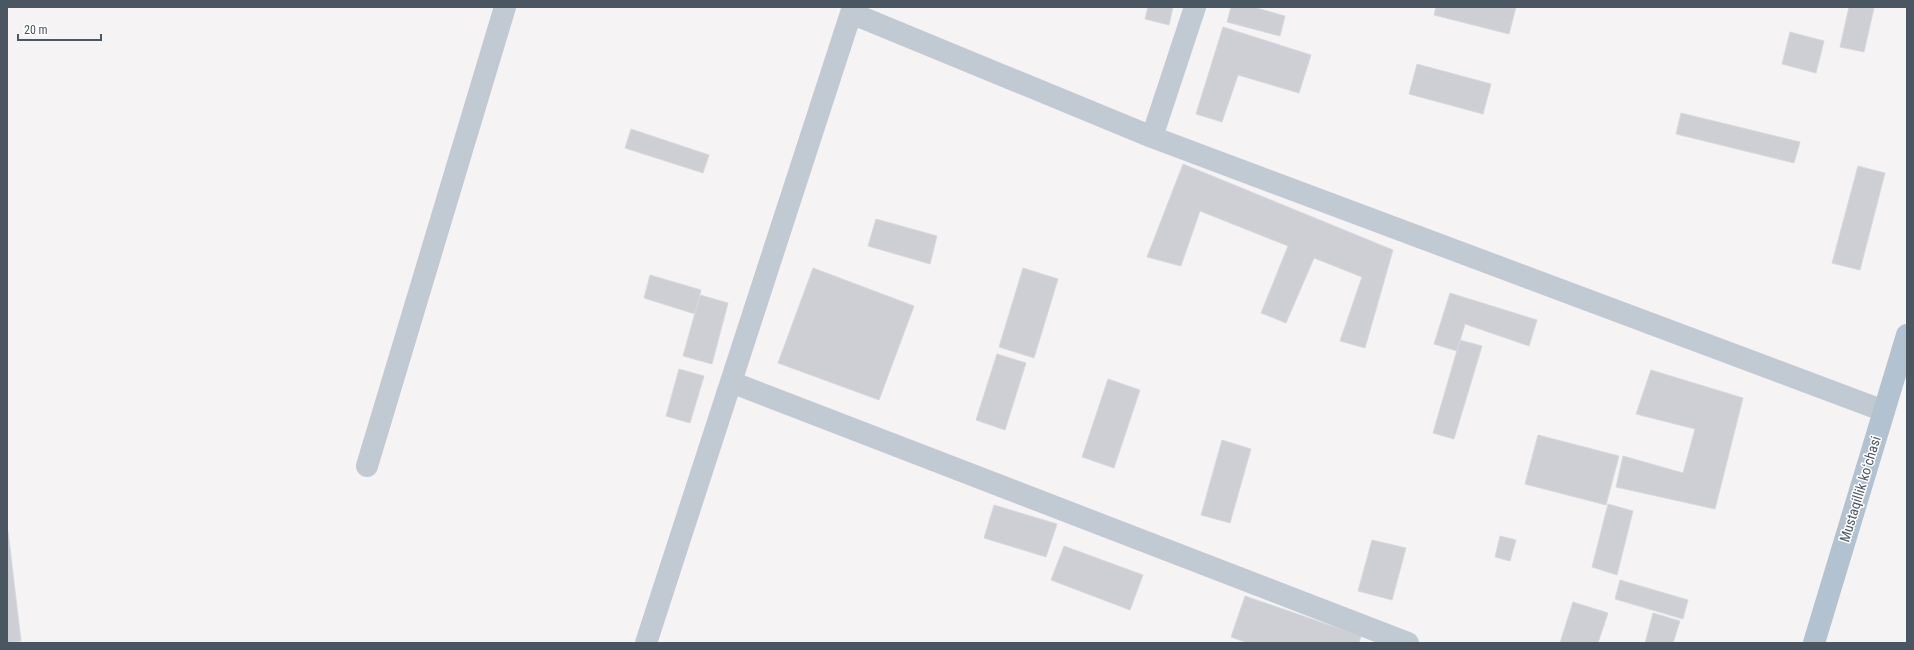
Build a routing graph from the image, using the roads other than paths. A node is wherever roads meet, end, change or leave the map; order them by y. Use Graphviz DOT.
graph roads {
  1 [pos="506,7"];
  2 [pos="1195,7"];
  3 [pos="852,10"];
  4 [pos="1152,137"];
  5 [pos="1907,335"];
  6 [pos="731,382"];
  7 [pos="1884,411"];
  8 [pos="367,466"];
  9 [pos="646,643"];
  10 [pos="1408,643"];
  11 [pos="1814,643"];
  1 -- 8 [label="street"];
  2 -- 4 [label="street"];
  3 -- 4 [label="street"];
  3 -- 6 [label="street"];
  4 -- 7 [label="street"];
  5 -- 7 [label="main road, Mustaqillik koʻchasi"];
  6 -- 9 [label="street"];
  6 -- 10 [label="street"];
  7 -- 11 [label="main road, Mustaqillik koʻchasi"];
}
